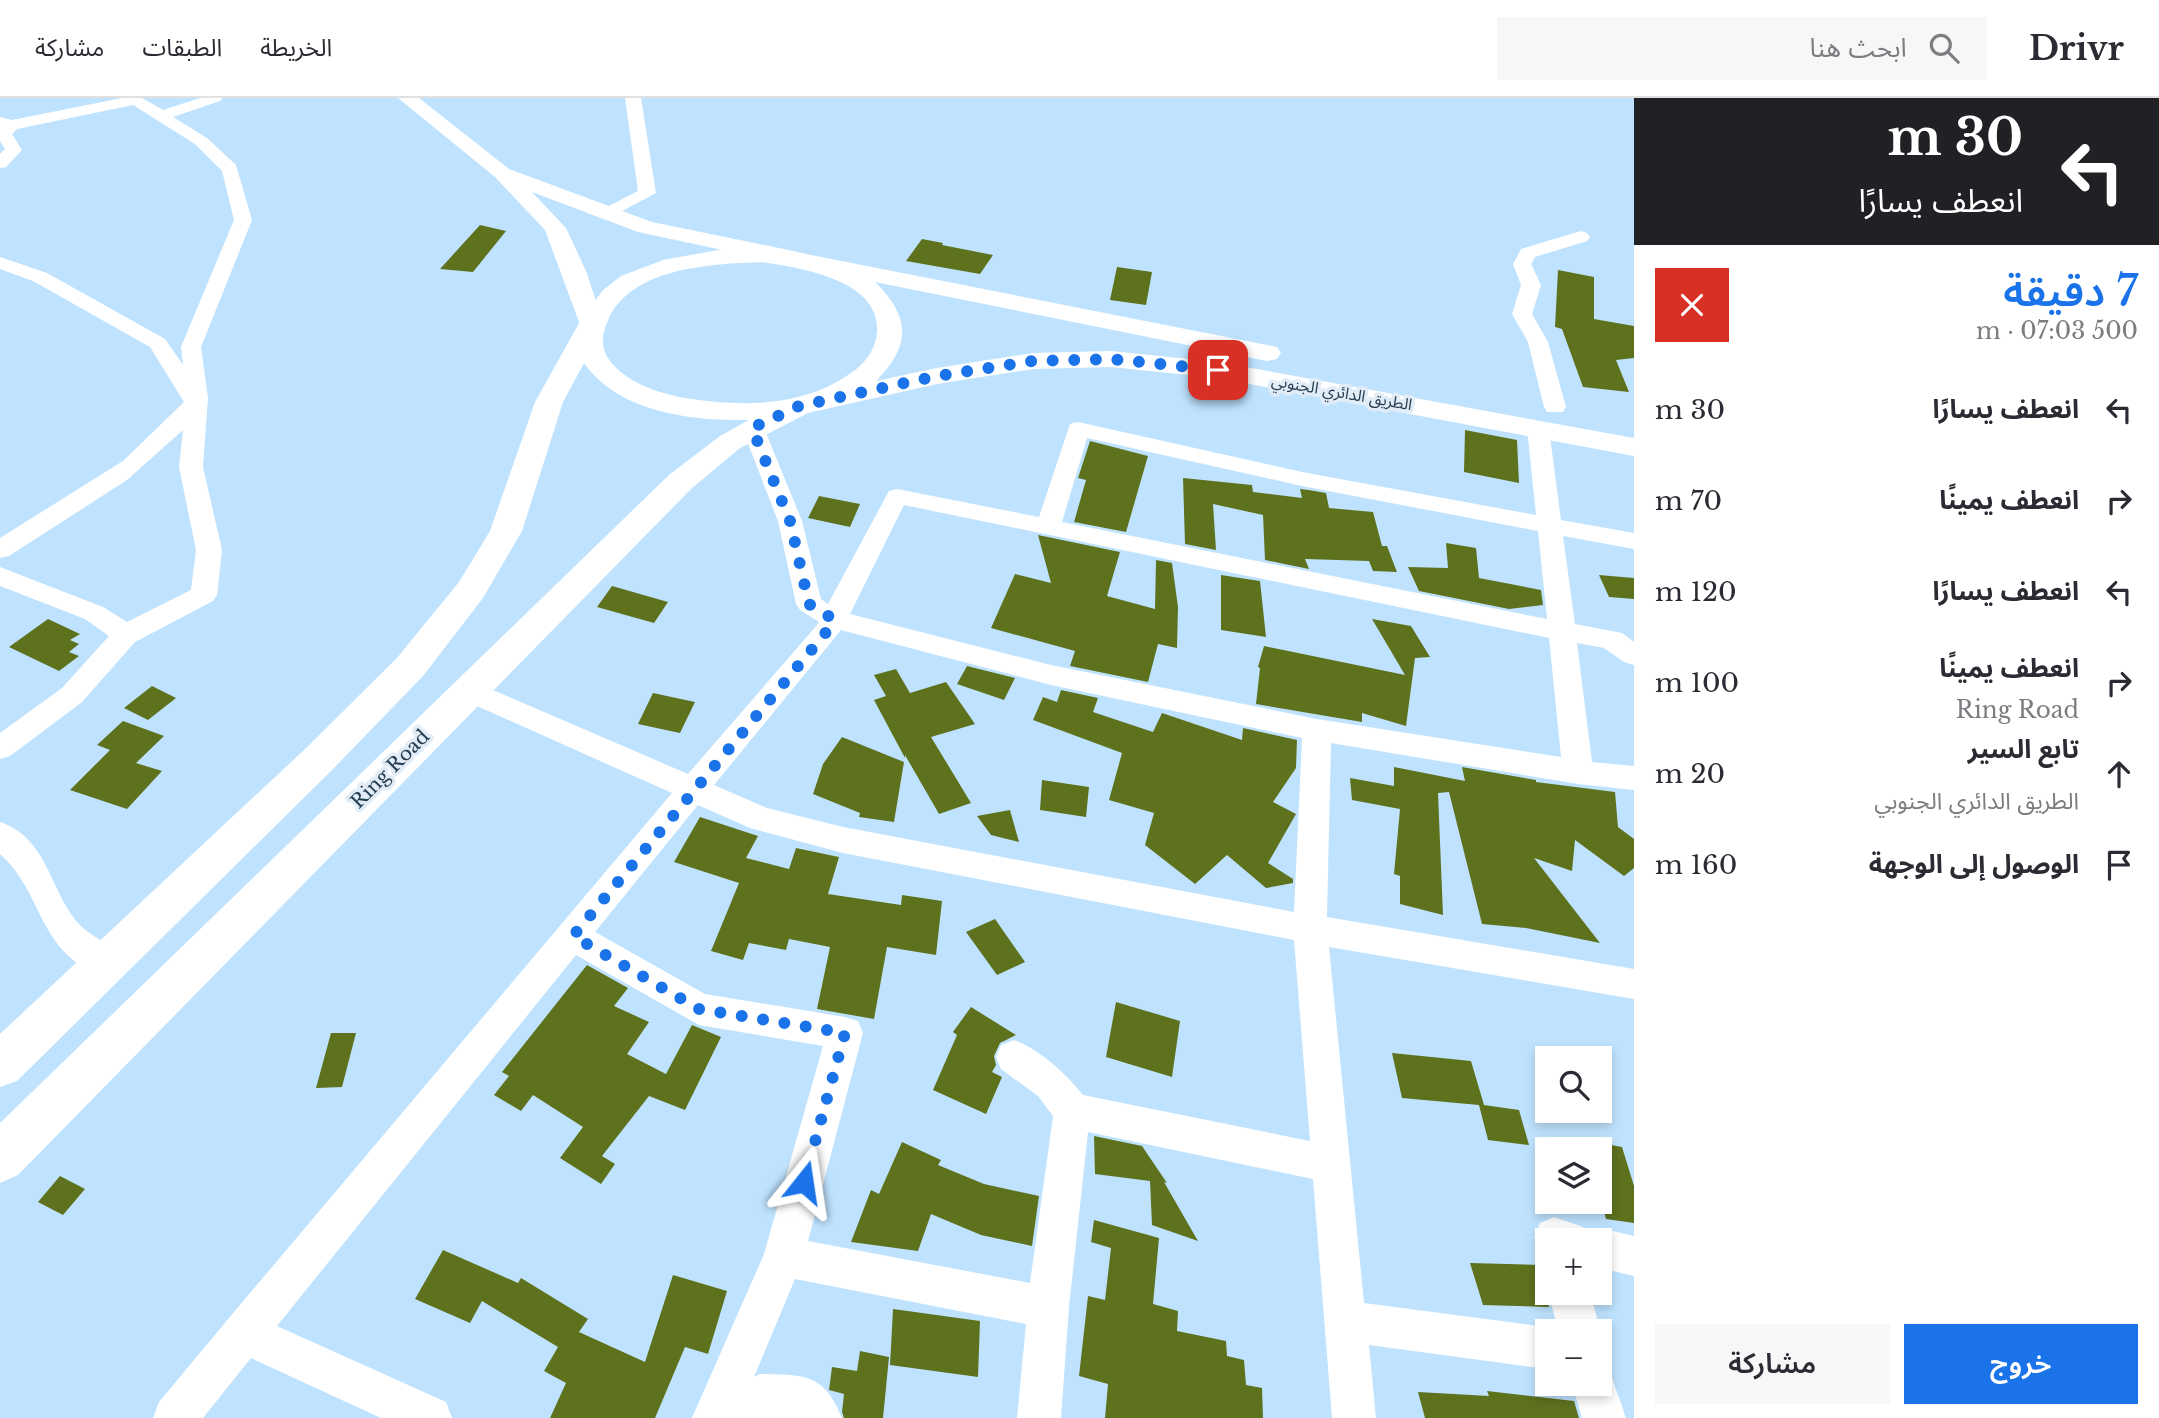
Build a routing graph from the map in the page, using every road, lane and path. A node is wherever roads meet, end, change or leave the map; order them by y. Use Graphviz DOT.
graph roads {
  1 [pos="215,98"];
  2 [pos="407,98"];
  3 [pos="633,98"];
  4 [pos="29,104"];
  5 [pos="161,116"];
  6 [pos="4,123"];
  7 [pos="0,163"];
  8 [pos="502,173"];
  9 [pos="609,213"];
  10 [pos="1581,237"];
  11 [pos="806,261"];
  12 [pos="0,263"];
  13 [pos="591,325"];
  14 [pos="197,404"];
  15 [pos="799,406"];
  16 [pos="1546,418"];
  17 [pos="1634,422"];
  18 [pos="752,428"];
  19 [pos="1634,447"];
  20 [pos="1549,524"];
  21 [pos="1048,528"];
  22 [pos="1634,541"];
  23 [pos="0,550"];
  24 [pos="0,576"];
  25 [pos="833,619"];
  26 [pos="1562,631"];
  27 [pos="125,635"];
  28 [pos="1634,654"];
  29 [pos="468,691"];
  30 [pos="1317,730"];
  31 [pos="0,748"];
  32 [pos="1578,772"];
  33 [pos="1634,778"];
  34 [pos="692,790"];
  35 [pos="0,835"];
  36 [pos="1310,929"];
  37 [pos="573,936"];
  38 [pos="106,963"];
  39 [pos="1634,984"];
  40 [pos="1014,1058"];
  41 [pos="0,1065"];
  42 [pos="1072,1111"];
  43 [pos="0,1158"];
  44 [pos="1331,1164"];
  45 [pos="1612,1251"];
  46 [pos="1634,1256"];
  47 [pos="784,1257"];
  48 [pos="1048,1307"];
  49 [pos="1345,1321"];
  50 [pos="244,1333"];
  51 [pos="1535,1346"];
  52 [pos="1598,1396"];
  53 [pos="735,1410"];
  54 [pos="175,1418"];
  55 [pos="430,1418"];
  56 [pos="820,1418"];
  57 [pos="1039,1418"];
  58 [pos="1354,1418"];
  59 [pos="1604,1418"];
  1 -- 5 [label="street"];
  2 -- 8 [label="street"];
  3 -- 9 [label="street"];
  4 -- 6 [label="street"];
  5 -- 6 [label="street"];
  5 -- 14 [label="street"];
  6 -- 7 [label="street"];
  8 -- 9 [label="street"];
  8 -- 13 [label="street"];
  9 -- 11 [label="street"];
  10 -- 16 [label="street"];
  11 -- 13 [label="main road"];
  11 -- 15 [label="main road"];
  11 -- 16 [label="main road, الطريق الدائري الجنوبي"];
  12 -- 14 [label="street"];
  13 -- 15 [label="main road"];
  13 -- 38 [label="main road"];
  14 -- 23 [label="street"];
  14 -- 27 [label="street"];
  15 -- 16 [label="main road, الطريق الدائري الجنوبي"];
  15 -- 18 [label="main road, Ring Road"];
  16 -- 17 [label="main road, الطريق الدائري الجنوبي"];
  16 -- 19 [label="main road, الطريق الدائري الجنوبي"];
  16 -- 20 [label="street"];
  18 -- 25 [label="street"];
  18 -- 29 [label="main road, Ring Road"];
  20 -- 21 [label="street"];
  20 -- 22 [label="street"];
  20 -- 26 [label="street"];
  21 -- 25 [label="street"];
  21 -- 26 [label="street"];
  24 -- 27 [label="street"];
  25 -- 30 [label="street"];
  25 -- 34 [label="street"];
  26 -- 28 [label="street"];
  26 -- 32 [label="street"];
  27 -- 31 [label="street"];
  29 -- 34 [label="street"];
  29 -- 43 [label="main road, Ring Road"];
  30 -- 32 [label="street"];
  30 -- 36 [label="street"];
  32 -- 33 [label="street"];
  34 -- 36 [label="street"];
  34 -- 37 [label="street"];
  35 -- 38 [label="street"];
  36 -- 39 [label="street"];
  36 -- 44 [label="street"];
  37 -- 47 [label="street"];
  37 -- 50 [label="street"];
  38 -- 41 [label="main road"];
  40 -- 42 [label="street"];
  42 -- 44 [label="street"];
  42 -- 48 [label="street"];
  44 -- 49 [label="street"];
  45 -- 46 [label="street"];
  47 -- 48 [label="street"];
  47 -- 53 [label="street"];
  48 -- 57 [label="street"];
  49 -- 51 [label="street"];
  49 -- 58 [label="street"];
  50 -- 54 [label="street"];
  50 -- 55 [label="street"];
  52 -- 59 [label="street"];
  53 -- 56 [label="street"];
}
